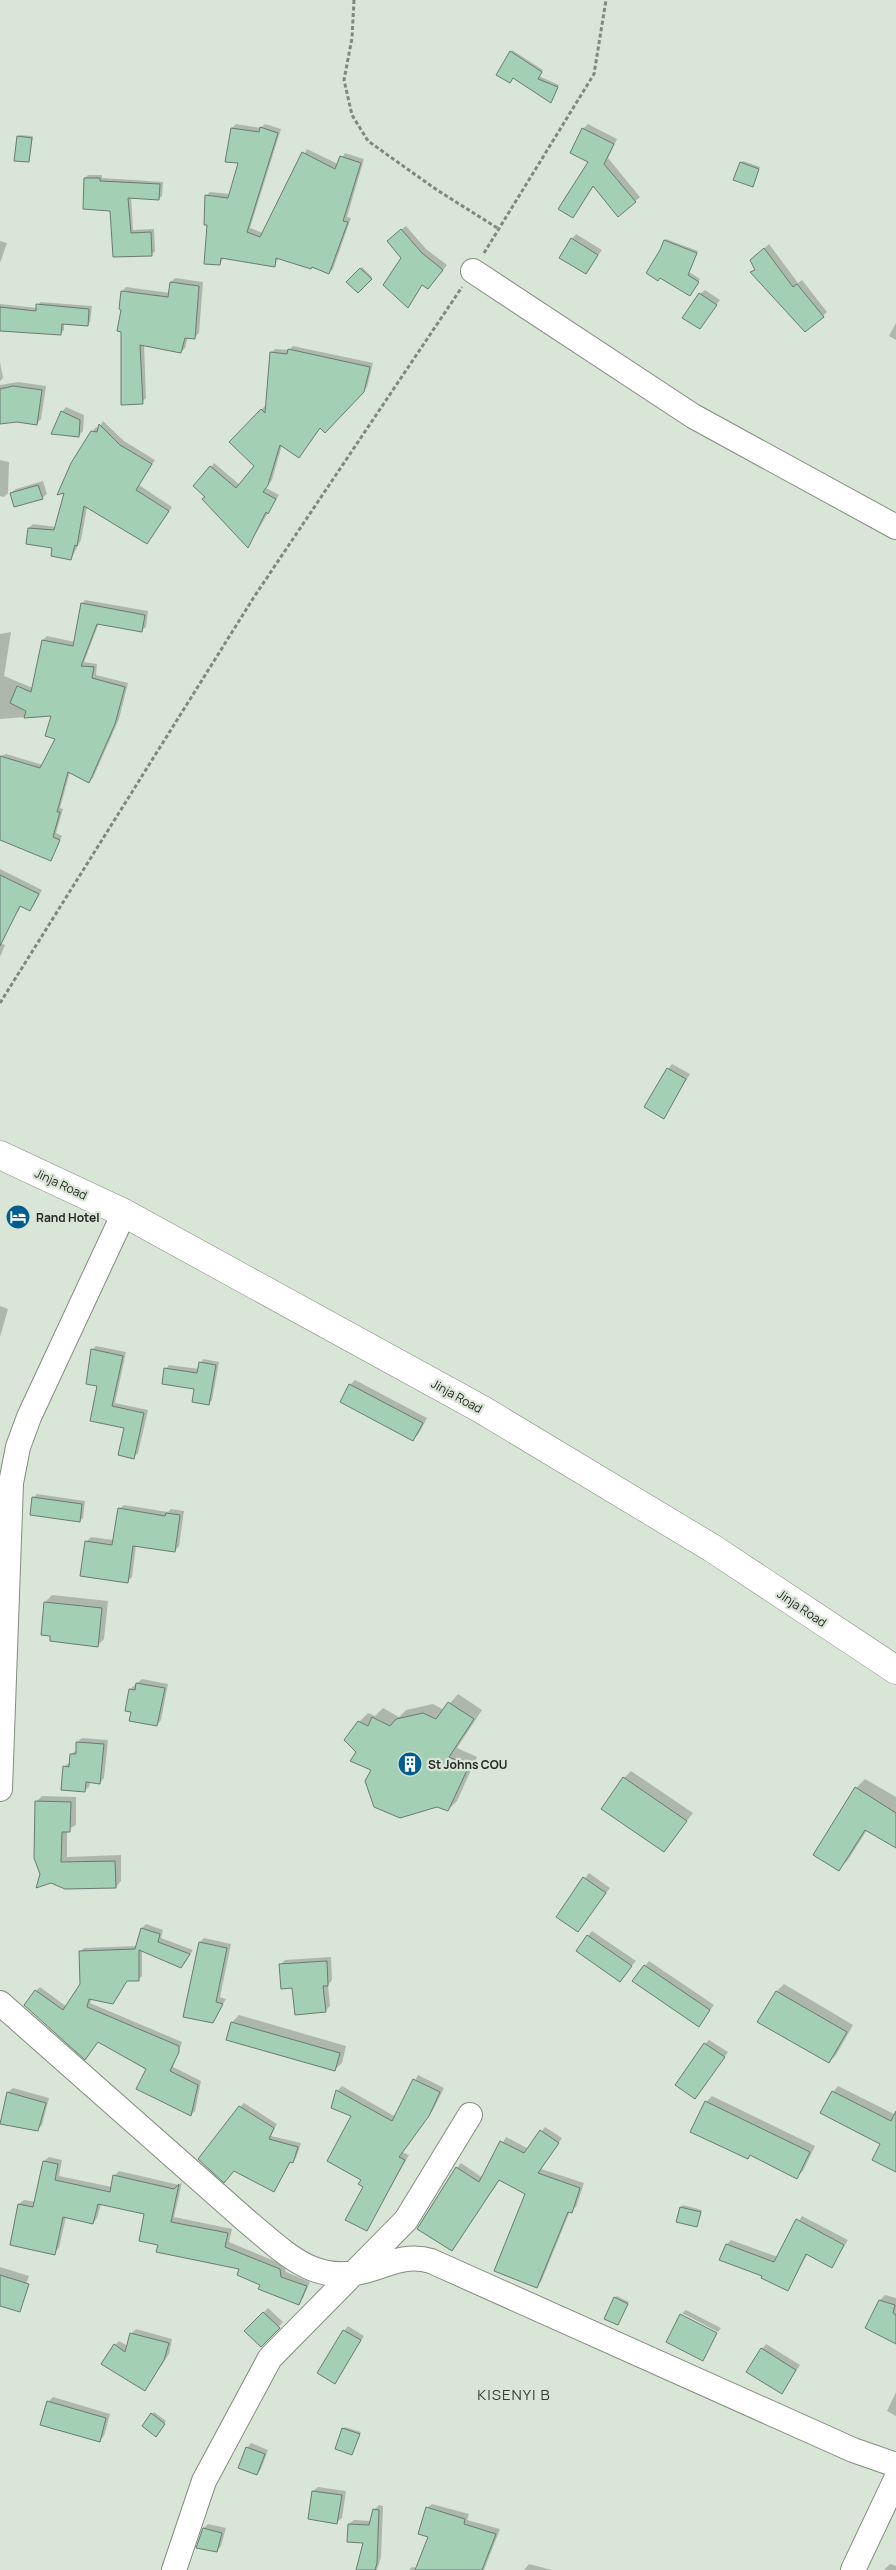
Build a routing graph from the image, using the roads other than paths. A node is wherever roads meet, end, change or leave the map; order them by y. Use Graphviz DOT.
graph roads {
  1 [pos="473,271"];
  2 [pos="896,527"];
  3 [pos="0,1155"];
  4 [pos="124,1213"];
  5 [pos="896,1670"];
  6 [pos="0,1789"];
  7 [pos="0,2004"];
  8 [pos="470,2115"];
  9 [pos="354,2274"];
  10 [pos="896,2465"];
  11 [pos="896,2479"];
  12 [pos="174,2570"];
  13 [pos="853,2570"];
  1 -- 2 [label="street"];
  3 -- 4 [label="main road, Jinja Road"];
  4 -- 5 [label="main road, Jinja Road"];
  4 -- 6 [label="street"];
  7 -- 9 [label="street"];
  8 -- 9 [label="street"];
  9 -- 10 [label="street"];
  9 -- 12 [label="street"];
  11 -- 13 [label="street"];
}
